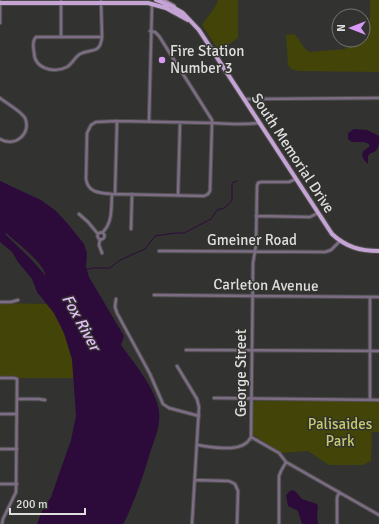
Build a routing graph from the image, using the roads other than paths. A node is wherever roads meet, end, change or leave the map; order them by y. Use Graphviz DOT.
graph roads {
  1 [pos="0,0"];
  2 [pos="156,0"];
  3 [pos="163,0"];
  4 [pos="61,1"];
  5 [pos="101,1"];
  6 [pos="152,2"];
  7 [pos="0,3"];
  8 [pos="176,8"];
  9 [pos="191,22"];
  10 [pos="0,24"];
  11 [pos="150,31"];
  12 [pos="61,37"];
  13 [pos="102,37"];
  14 [pos="0,98"];
  15 [pos="379,98"];
  16 [pos="244,99"];
  17 [pos="117,121"];
  18 [pos="149,122"];
  19 [pos="180,123"];
  20 [pos="212,123"];
  21 [pos="259,123"];
  22 [pos="0,139"];
  23 [pos="296,179"];
  24 [pos="113,194"];
  25 [pos="132,194"];
  26 [pos="178,195"];
  27 [pos="318,213"];
  28 [pos="79,214"];
  29 [pos="256,216"];
  30 [pos="131,229"];
  31 [pos="103,232"];
  32 [pos="98,234"];
  33 [pos="100,239"];
  34 [pos="340,241"];
  35 [pos="159,251"];
  36 [pos="379,251"];
  37 [pos="255,252"];
  38 [pos="102,253"];
  39 [pos="154,295"];
  40 [pos="253,296"];
  41 [pos="370,297"];
  42 [pos="379,297"];
  43 [pos="116,299"];
  44 [pos="18,300"];
  45 [pos="0,302"];
  46 [pos="186,350"];
  47 [pos="252,351"];
  48 [pos="370,351"];
  49 [pos="379,351"];
  50 [pos="177,366"];
  51 [pos="0,378"];
  52 [pos="214,398"];
  53 [pos="252,398"];
  54 [pos="17,399"];
  55 [pos="45,400"];
  56 [pos="370,400"];
  57 [pos="379,400"];
  58 [pos="0,414"];
  59 [pos="17,414"];
  60 [pos="199,416"];
  61 [pos="251,437"];
  62 [pos="197,445"];
  63 [pos="0,449"];
  64 [pos="17,449"];
  65 [pos="286,462"];
  66 [pos="195,480"];
  67 [pos="0,484"];
  68 [pos="17,484"];
  69 [pos="339,492"];
  70 [pos="379,515"];
  71 [pos="1,518"];
  72 [pos="2,524"];
  73 [pos="192,524"];
  74 [pos="237,524"];
  75 [pos="279,524"];
  76 [pos="337,524"];
  1 -- 7 [label="street"];
  2 -- 8 [label="main road, South Memorial Drive"];
  3 -- 8 [label="main road"];
  4 -- 5 [label="main road, South Memorial Drive"];
  4 -- 7 [label="main road, South Memorial Drive"];
  4 -- 12 [label="street"];
  5 -- 6 [label="main road, South Memorial Drive"];
  5 -- 13 [label="street"];
  6 -- 9 [label="main road, South Memorial Drive"];
  6 -- 11 [label="street"];
  7 -- 10 [label="street"];
  8 -- 9 [label="main road, South Memorial Drive"];
  9 -- 16 [label="main road, South Memorial Drive"];
  11 -- 18 [label="street"];
  11 -- 20 [label="street"];
  12 -- 13 [label="street"];
  12 -- 13 [label="street"];
  14 -- 22 [label="street"];
  15 -- 16 [label="street"];
  16 -- 21 [label="main road, South Memorial Drive"];
  17 -- 18 [label="street"];
  17 -- 24 [label="street"];
  17 -- 24 [label="street"];
  18 -- 19 [label="street"];
  19 -- 20 [label="street"];
  19 -- 26 [label="street"];
  20 -- 21 [label="street"];
  20 -- 26 [label="street"];
  21 -- 23 [label="main road, South Memorial Drive"];
  23 -- 27 [label="main road, South Memorial Drive"];
  23 -- 29 [label="street, George Street"];
  24 -- 25 [label="street"];
  24 -- 31 [label="street"];
  25 -- 26 [label="street"];
  25 -- 30 [label="street"];
  27 -- 29 [label="street"];
  27 -- 34 [label="main road, South Memorial Drive"];
  28 -- 32 [label="street"];
  29 -- 37 [label="street, George Street"];
  31 -- 32 [label="street"];
  31 -- 33 [label="street"];
  32 -- 33 [label="street"];
  33 -- 38 [label="street"];
  34 -- 36 [label="main road, South Memorial Drive"];
  34 -- 37 [label="street, Gmeiner Road"];
  35 -- 37 [label="street, Gmeiner Road"];
  37 -- 40 [label="street, George Street"];
  39 -- 40 [label="street, Carleton Avenue"];
  40 -- 41 [label="street, Carleton Avenue"];
  40 -- 47 [label="street, George Street"];
  41 -- 42 [label="street, Carleton Avenue"];
  41 -- 48 [label="street"];
  43 -- 60 [label="street"];
  44 -- 45 [label="street"];
  46 -- 47 [label="street"];
  47 -- 48 [label="street"];
  47 -- 53 [label="street, George Street"];
  48 -- 49 [label="street"];
  48 -- 56 [label="street"];
  50 -- 60 [label="street"];
  51 -- 54 [label="street"];
  52 -- 53 [label="street"];
  53 -- 56 [label="street"];
  53 -- 61 [label="street, George Street"];
  54 -- 55 [label="street"];
  54 -- 59 [label="street"];
  56 -- 57 [label="street"];
  58 -- 59 [label="street"];
  59 -- 64 [label="street"];
  60 -- 62 [label="street"];
  61 -- 62 [label="street, George Street"];
  61 -- 65 [label="street"];
  62 -- 66 [label="street"];
  63 -- 64 [label="street"];
  64 -- 68 [label="street"];
  65 -- 69 [label="street"];
  65 -- 75 [label="street"];
  66 -- 73 [label="street"];
  66 -- 74 [label="street"];
  67 -- 68 [label="street"];
  68 -- 71 [label="street"];
  69 -- 70 [label="street"];
  69 -- 76 [label="street"];
  71 -- 72 [label="street"];
}
